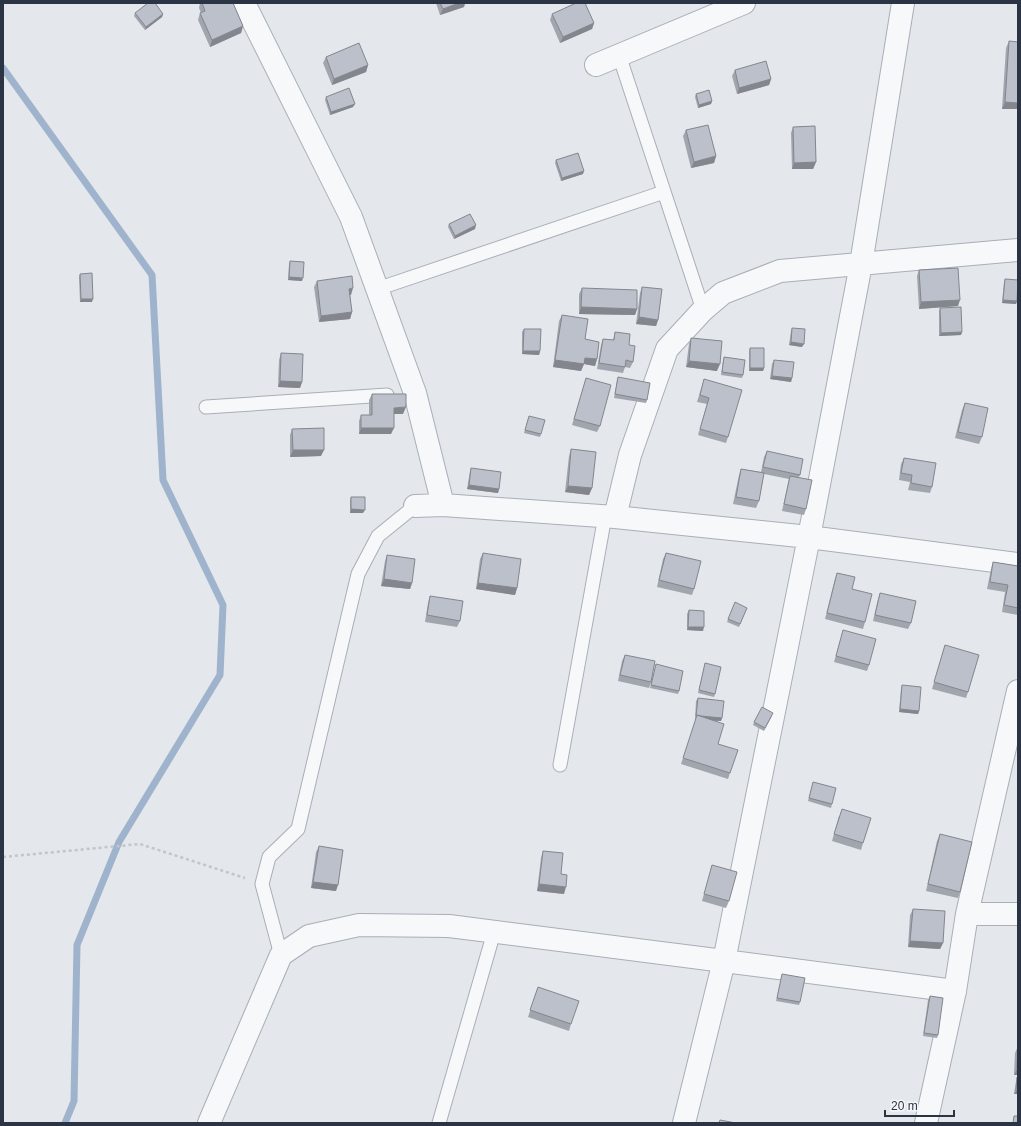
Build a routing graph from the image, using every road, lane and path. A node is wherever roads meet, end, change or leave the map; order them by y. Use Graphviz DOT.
graph roads {
  1 [pos="244,3"];
  2 [pos="744,3"];
  3 [pos="903,3"];
  4 [pos="719,8"];
  5 [pos="619,55"];
  6 [pos="596,65"];
  7 [pos="664,192"];
  8 [pos="1018,250"];
  9 [pos="861,264"];
  10 [pos="377,289"];
  11 [pos="703,310"];
  12 [pos="414,394"];
  13 [pos="206,408"];
  14 [pos="443,505"];
  15 [pos="415,506"];
  16 [pos="610,517"];
  17 [pos="809,537"];
  18 [pos="1018,564"];
  19 [pos="1018,691"];
  20 [pos="560,765"];
  21 [pos="3,857"];
  22 [pos="262,884"];
  23 [pos="967,914"];
  24 [pos="1018,914"];
  25 [pos="494,932"];
  26 [pos="281,955"];
  27 [pos="724,961"];
  28 [pos="955,992"];
  29 [pos="209,1123"];
  30 [pos="439,1123"];
  31 [pos="684,1123"];
  32 [pos="926,1123"];
  1 -- 10 [label="street"];
  2 -- 4 [label="street"];
  3 -- 9 [label="street"];
  4 -- 5 [label="street"];
  5 -- 6 [label="street"];
  5 -- 7 [label="lane"];
  7 -- 10 [label="lane"];
  7 -- 11 [label="lane"];
  8 -- 9 [label="street"];
  9 -- 11 [label="street"];
  9 -- 17 [label="street"];
  10 -- 12 [label="street"];
  11 -- 16 [label="street"];
  12 -- 13 [label="lane"];
  12 -- 14 [label="street"];
  14 -- 15 [label="street"];
  14 -- 16 [label="street"];
  15 -- 22 [label="lane"];
  16 -- 17 [label="street"];
  16 -- 20 [label="lane"];
  17 -- 18 [label="street"];
  17 -- 27 [label="street"];
  19 -- 23 [label="street"];
  21 -- 22 [label="path"];
  22 -- 26 [label="lane"];
  23 -- 24 [label="street"];
  23 -- 28 [label="street"];
  25 -- 26 [label="street"];
  25 -- 27 [label="street"];
  25 -- 30 [label="lane"];
  26 -- 29 [label="street"];
  27 -- 28 [label="street"];
  27 -- 31 [label="street"];
  28 -- 32 [label="street"];
}
